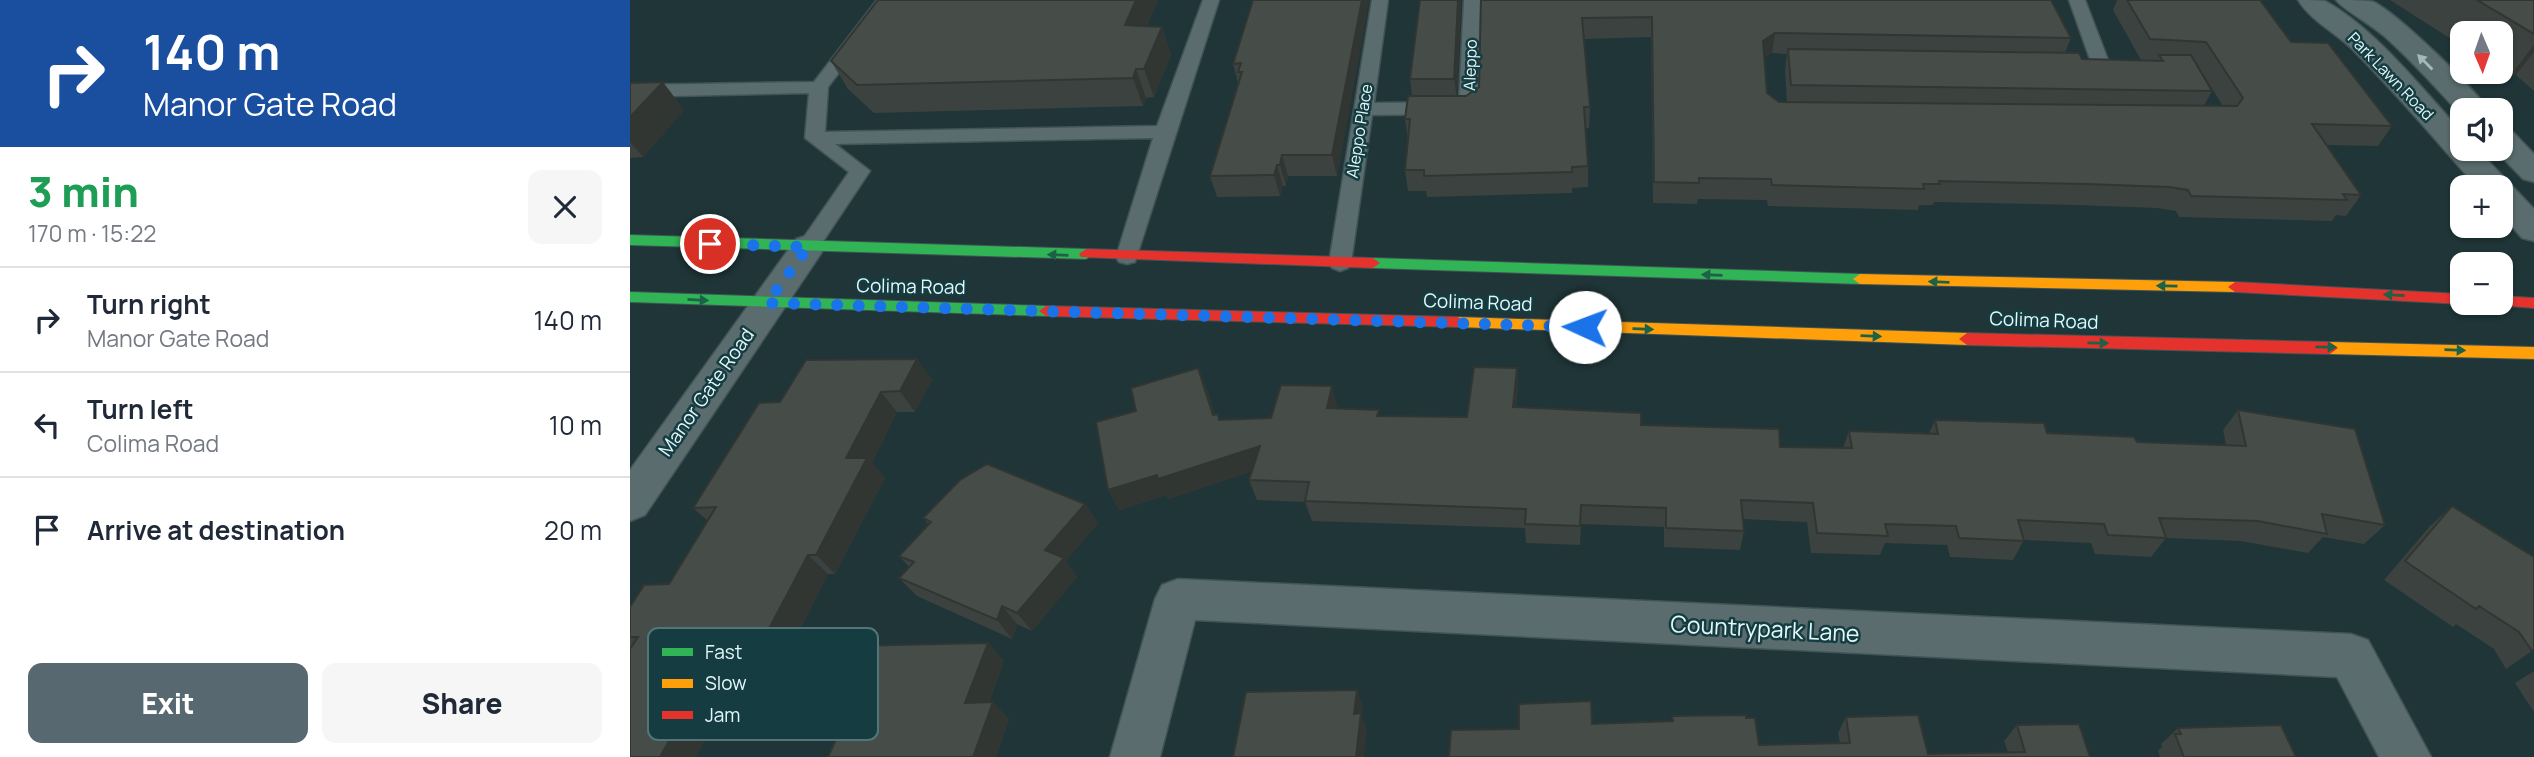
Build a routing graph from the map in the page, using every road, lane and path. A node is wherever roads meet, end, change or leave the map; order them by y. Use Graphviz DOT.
graph roads {
  1 [pos="886,0"];
  2 [pos="1212,0"];
  3 [pos="1380,0"];
  4 [pos="1472,0"];
  5 [pos="2077,0"];
  6 [pos="2311,0"];
  7 [pos="2349,0"];
  8 [pos="2126,66"];
  9 [pos="819,87"];
  10 [pos="630,92"];
  11 [pos="2461,98"];
  12 [pos="1362,109"];
  13 [pos="1165,131"];
  14 [pos="815,138"];
  15 [pos="2513,150"];
  16 [pos="2534,172"];
  17 [pos="2484,175"];
  18 [pos="2513,207"];
  19 [pos="2534,230"];
  20 [pos="630,240"];
  21 [pos="808,247"];
  22 [pos="1126,257"];
  23 [pos="1340,263"];
  24 [pos="630,297"];
  25 [pos="2450,298"];
  26 [pos="2513,302"];
  27 [pos="767,303"];
  28 [pos="2534,303"];
  29 [pos="2534,354"];
  30 [pos="630,503"];
  31 [pos="1135,757"];
  32 [pos="2406,757"];
  1 -- 9 [label="lane"];
  2 -- 13 [label="lane"];
  3 -- 12 [label="lane, Aleppo Place"];
  4 -- 12 [label="lane, Aleppo"];
  5 -- 8 [label="lane"];
  6 -- 17 [label="street, Park Lawn Road"];
  11 -- 7 [label="street, Park Lawn Road, one-way"];
  9 -- 10 [label="lane"];
  9 -- 14 [label="lane"];
  12 -- 23 [label="lane, Aleppo Place"];
  13 -- 14 [label="lane"];
  13 -- 22 [label="lane"];
  14 -- 21 [label="lane"];
  15 -- 16 [label="street"];
  18 -- 19 [label="street"];
  20 -- 21 [label="main road, Colima Road"];
  22 -- 21 [label="main road, Colima Road, one-way"];
  21 -- 27 [label="street, Manor Gate Road"];
  22 -- 23 [label="main road, Colima Road"];
  25 -- 23 [label="main road, Colima Road, one-way"];
  24 -- 27 [label="main road, Colima Road, one-way"];
  26 -- 28 [label="main road"];
  27 -- 29 [label="main road, Colima Road, one-way"];
  27 -- 30 [label="street, Manor Gate Road"];
  31 -- 32 [label="street, Countrypark Lane"];
}
